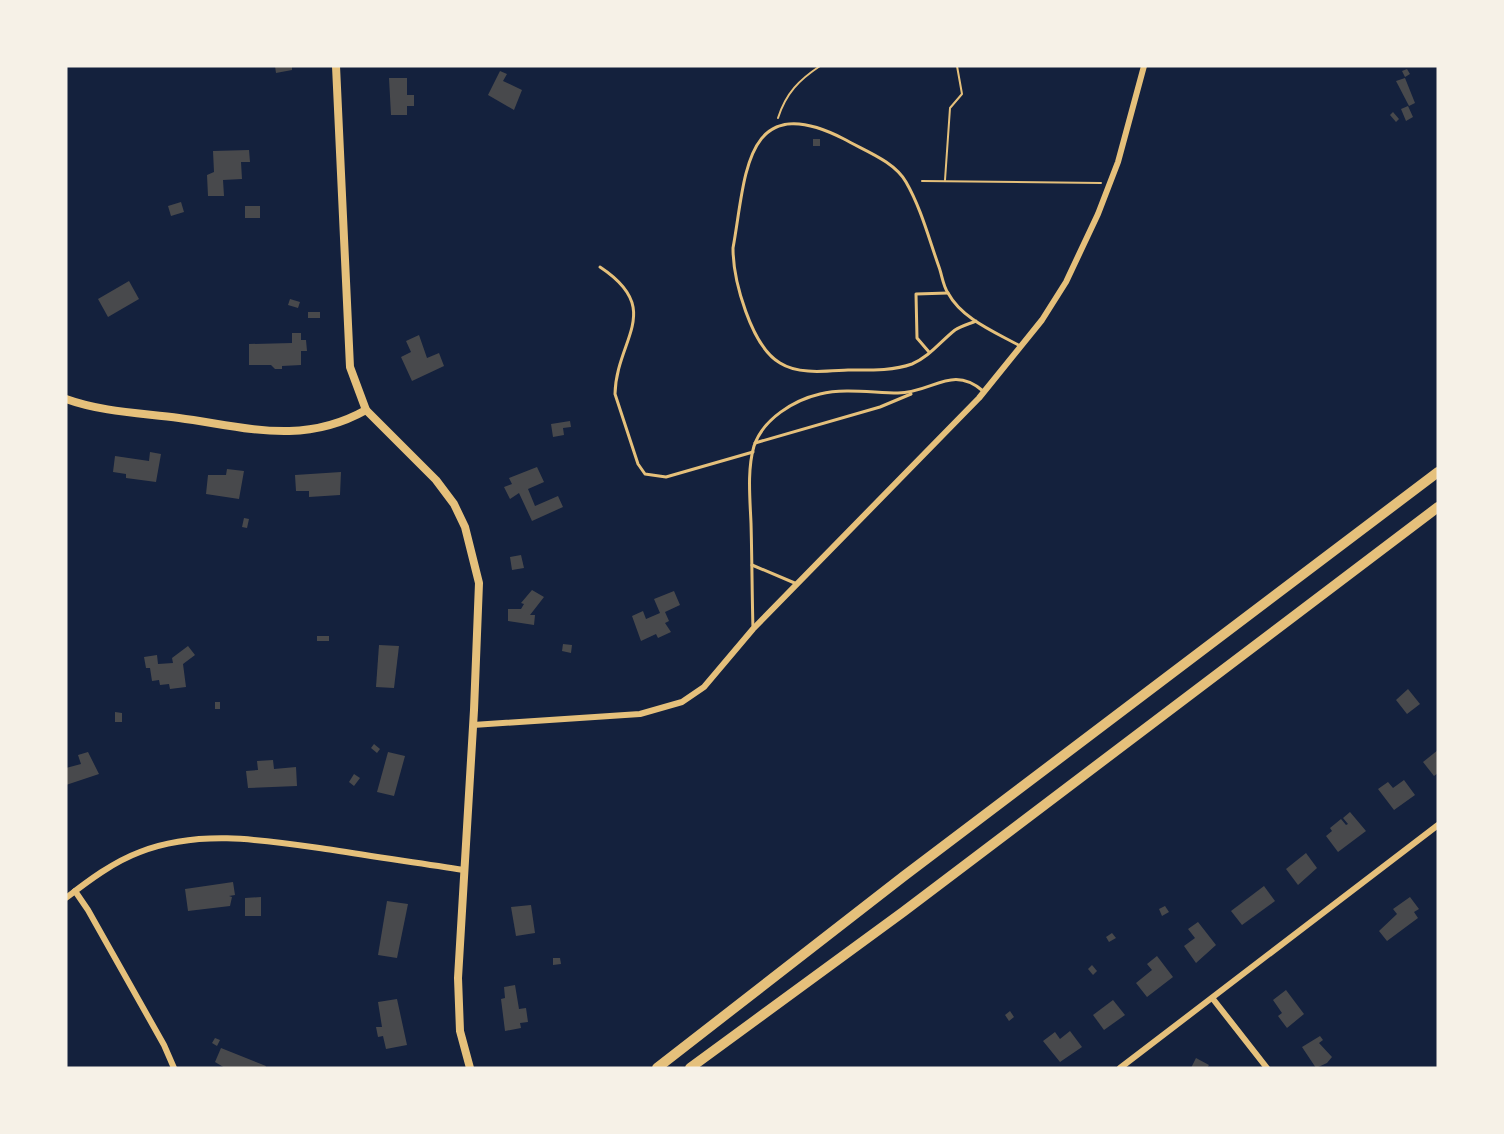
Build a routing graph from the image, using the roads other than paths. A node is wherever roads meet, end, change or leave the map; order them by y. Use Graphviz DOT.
graph roads {
  1 [pos="336,66"];
  2 [pos="1144,66"];
  3 [pos="600,267"];
  4 [pos="948,293"];
  5 [pos="976,321"];
  6 [pos="1022,347"];
  7 [pos="929,353"];
  8 [pos="984,392"];
  9 [pos="912,393"];
  10 [pos="66,399"];
  11 [pos="366,410"];
  12 [pos="755,443"];
  13 [pos="753,452"];
  14 [pos="1438,472"];
  15 [pos="1438,507"];
  16 [pos="752,565"];
  17 [pos="797,584"];
  18 [pos="753,629"];
  19 [pos="473,725"];
  20 [pos="1438,825"];
  21 [pos="464,870"];
  22 [pos="75,891"];
  23 [pos="66,898"];
  24 [pos="1212,999"];
  25 [pos="174,1068"];
  26 [pos="470,1068"];
  27 [pos="657,1068"];
  28 [pos="690,1068"];
  29 [pos="1120,1068"];
  30 [pos="1267,1068"];
  1 -- 11 [label="street"];
  2 -- 6 [label="street"];
  3 -- 13 [label="lane"];
  4 -- 5 [label="lane"];
  4 -- 7 [label="lane"];
  4 -- 7 [label="lane"];
  5 -- 6 [label="lane"];
  5 -- 7 [label="lane"];
  6 -- 8 [label="street"];
  8 -- 9 [label="lane"];
  8 -- 17 [label="street"];
  9 -- 12 [label="lane"];
  9 -- 12 [label="lane"];
  10 -- 11 [label="street"];
  11 -- 19 [label="street"];
  12 -- 13 [label="lane"];
  13 -- 16 [label="lane"];
  14 -- 27 [label="highway"];
  15 -- 28 [label="highway"];
  16 -- 17 [label="lane"];
  16 -- 18 [label="lane"];
  17 -- 18 [label="street"];
  18 -- 19 [label="street"];
  19 -- 21 [label="street"];
  20 -- 24 [label="street"];
  21 -- 22 [label="street"];
  21 -- 26 [label="street"];
  22 -- 23 [label="street"];
  22 -- 25 [label="street"];
  24 -- 29 [label="street"];
  24 -- 30 [label="street"];
}
